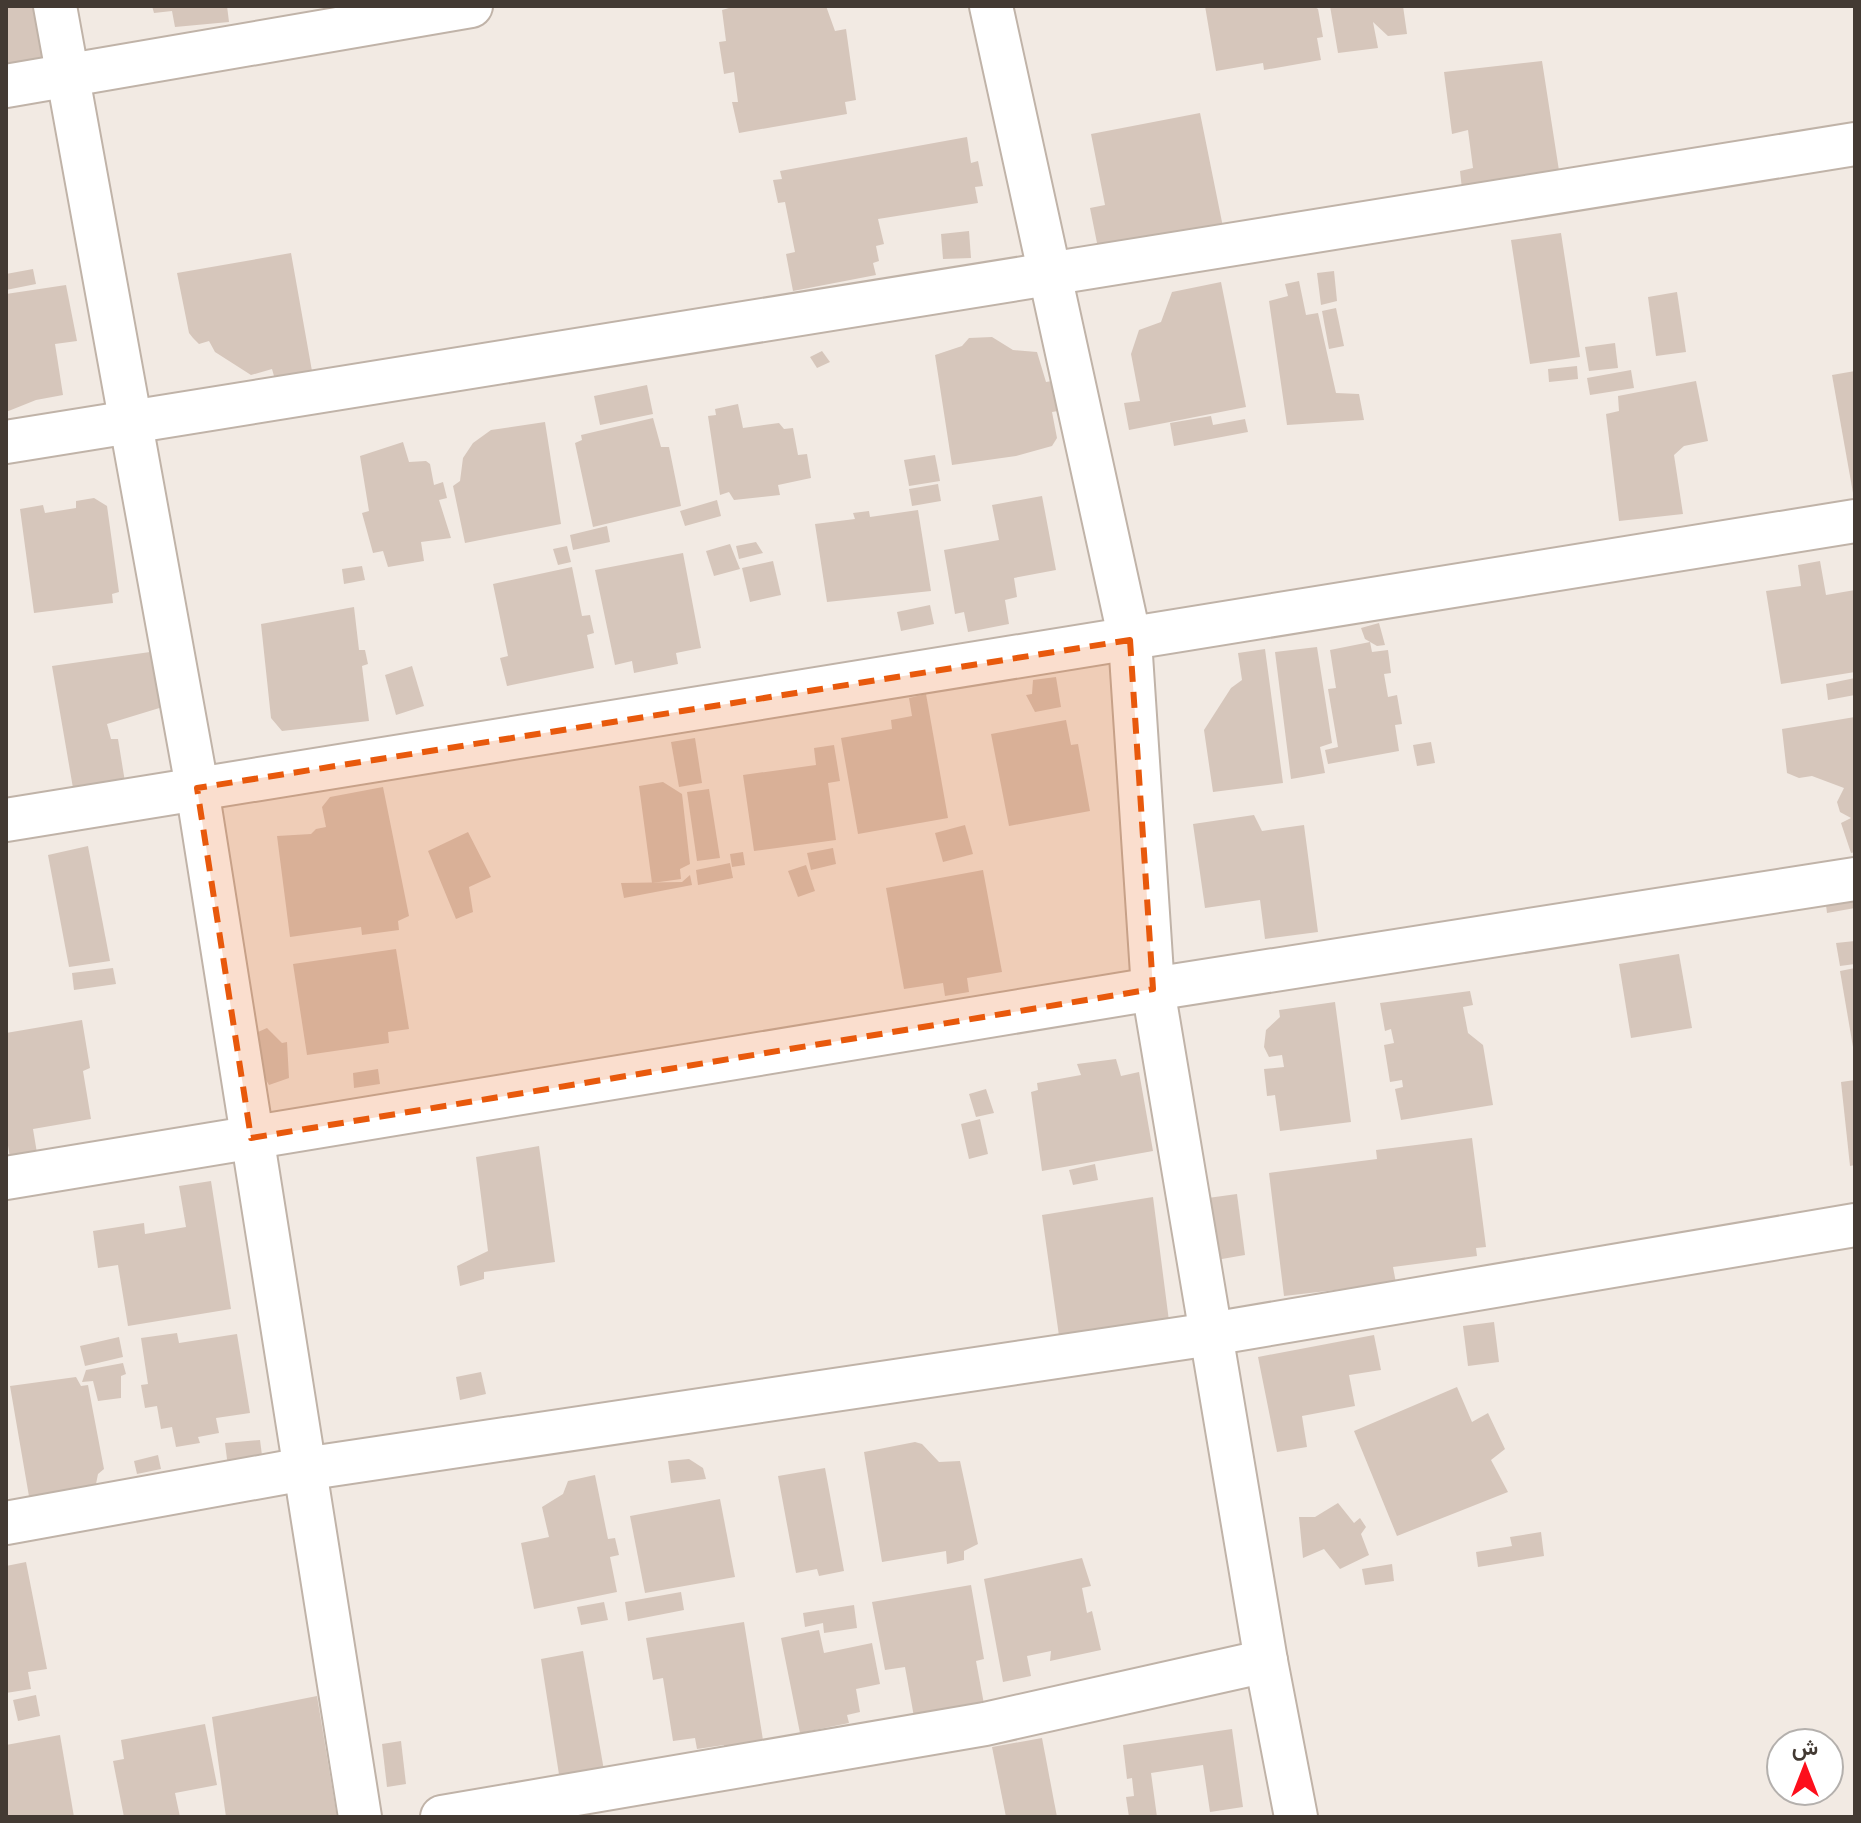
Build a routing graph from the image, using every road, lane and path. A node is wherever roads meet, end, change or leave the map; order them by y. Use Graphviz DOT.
graph roads {
  1 [pos="55,6"];
  2 [pos="471,6"];
  3 [pos="991,6"];
  4 [pos="68,75"];
  5 [pos="6,86"];
  6 [pos="1855,144"];
  7 [pos="1049,273"];
  8 [pos="132,422"];
  9 [pos="6,442"];
  10 [pos="1855,521"];
  11 [pos="1130,640"];
  12 [pos="197,788"];
  13 [pos="6,820"];
  14 [pos="1855,879"];
  15 [pos="1153,989"];
  16 [pos="251,1138"];
  17 [pos="6,1178"];
  18 [pos="1855,1225"];
  19 [pos="1211,1334"];
  20 [pos="304,1469"];
  21 [pos="6,1523"];
  22 [pos="1266,1661"];
  23 [pos="360,1817"];
  24 [pos="442,1817"];
  25 [pos="1296,1817"];
  1 -- 4 [label="street"];
  2 -- 4 [label="street"];
  3 -- 7 [label="street"];
  4 -- 5 [label="street"];
  4 -- 8 [label="street"];
  6 -- 7 [label="street"];
  7 -- 8 [label="street"];
  7 -- 11 [label="street"];
  8 -- 9 [label="street"];
  8 -- 12 [label="street"];
  10 -- 11 [label="street"];
  11 -- 12 [label="street"];
  11 -- 15 [label="street"];
  12 -- 13 [label="street"];
  12 -- 16 [label="street"];
  14 -- 15 [label="street"];
  15 -- 16 [label="street"];
  15 -- 19 [label="street"];
  16 -- 17 [label="street"];
  16 -- 20 [label="street"];
  18 -- 19 [label="street"];
  19 -- 20 [label="street"];
  19 -- 22 [label="street"];
  20 -- 21 [label="street"];
  20 -- 23 [label="street"];
  22 -- 24 [label="street"];
  22 -- 25 [label="street"];
}
